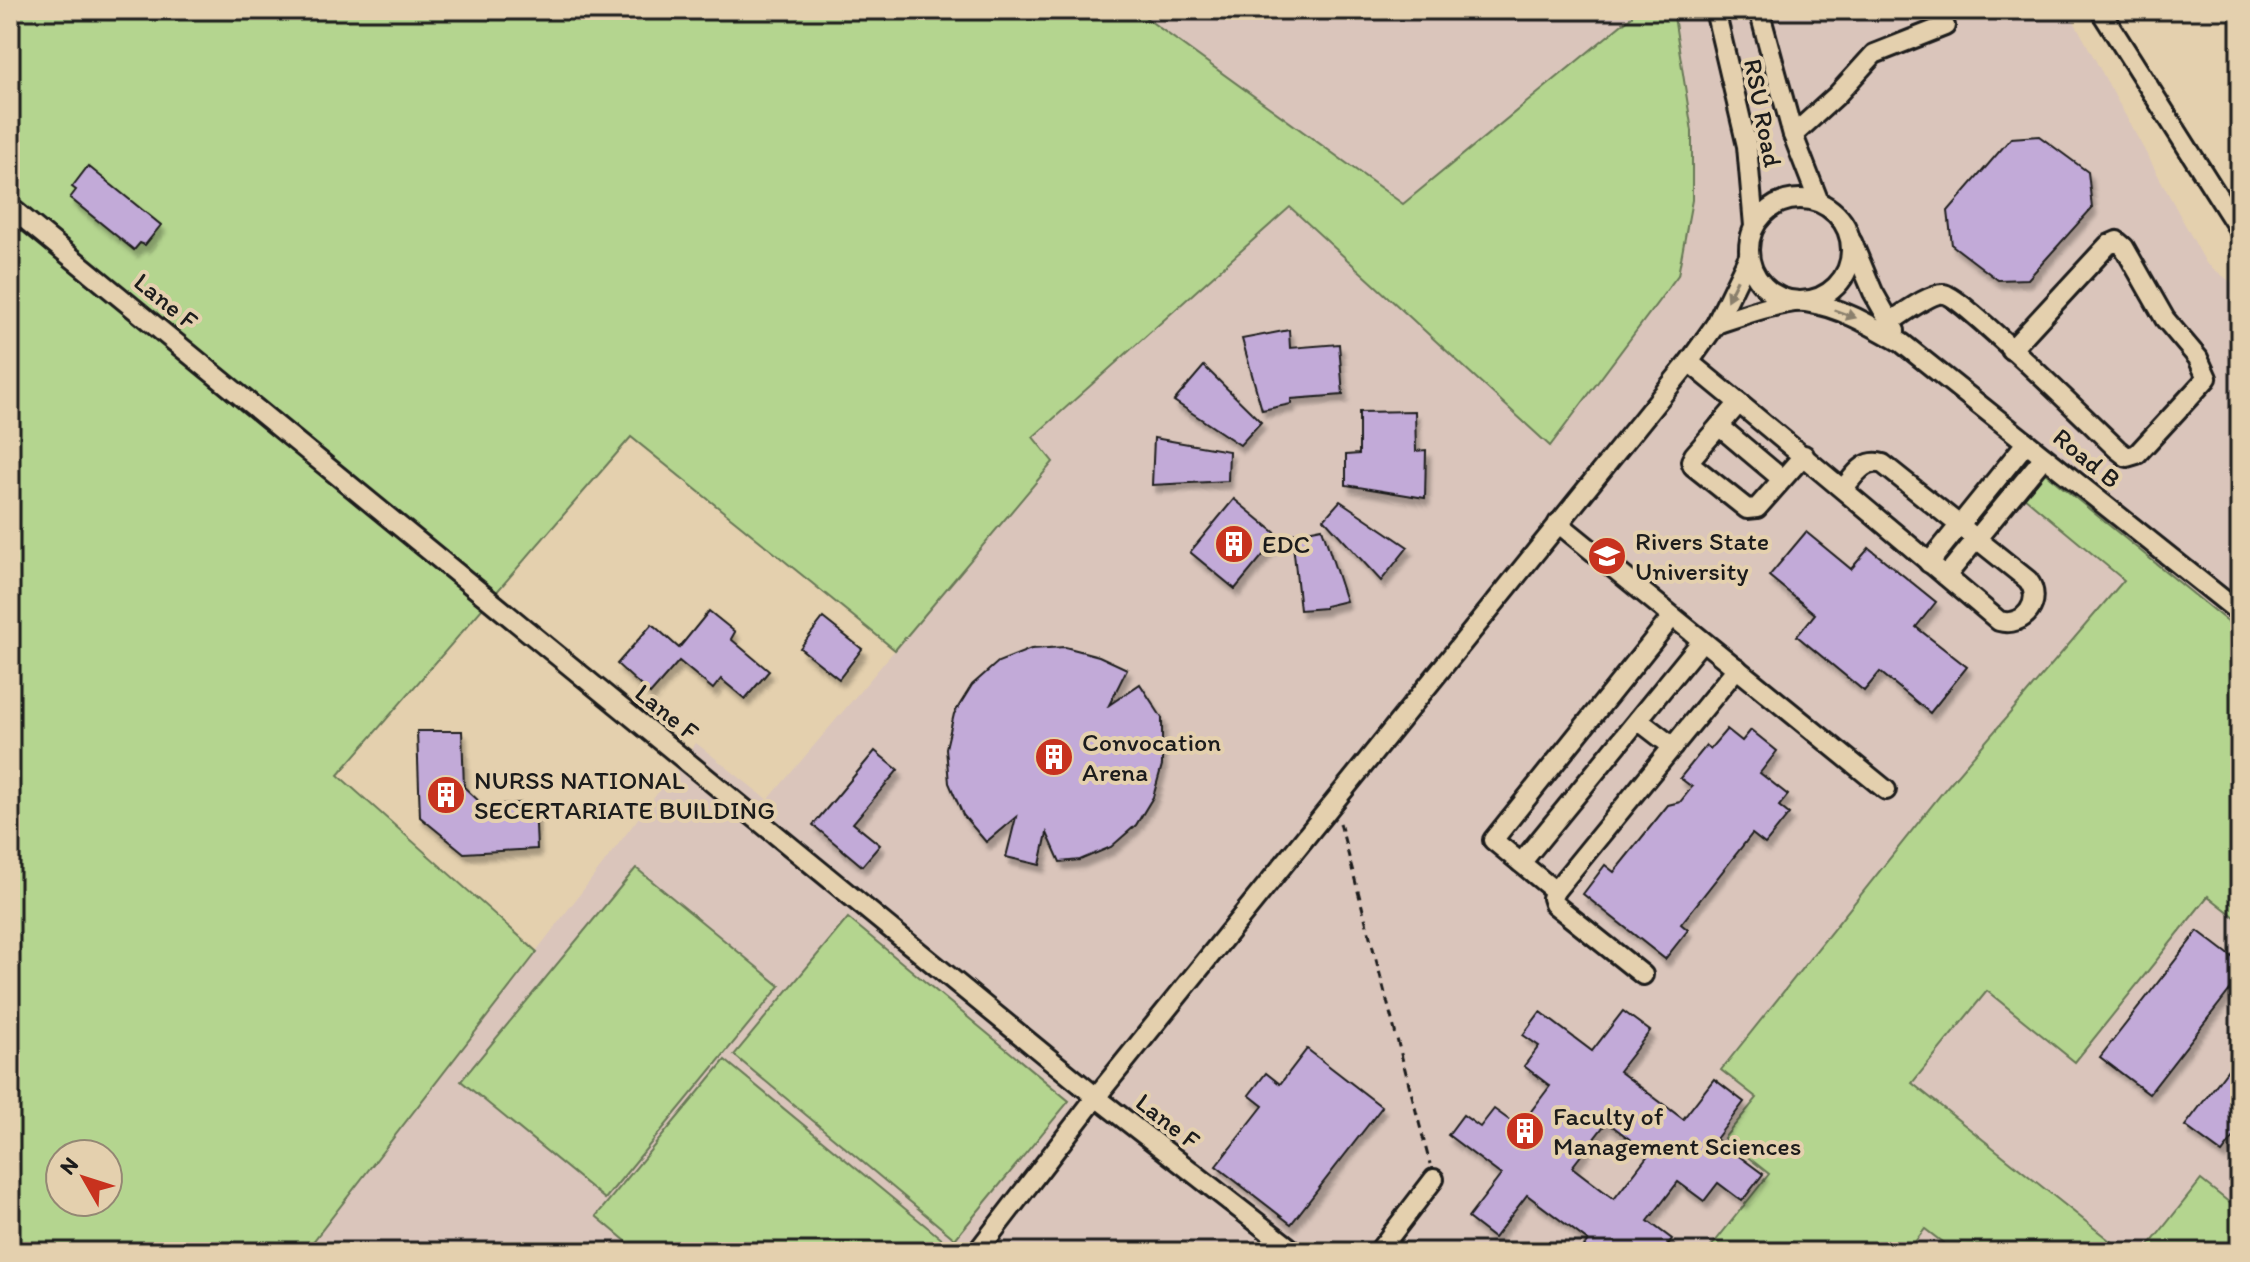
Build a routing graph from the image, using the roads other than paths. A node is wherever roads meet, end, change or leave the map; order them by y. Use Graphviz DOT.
graph roads {
  1 [pos="1715,10"];
  2 [pos="1759,10"];
  3 [pos="2104,13"];
  4 [pos="1945,26"];
  5 [pos="1793,135"];
  6 [pos="1819,202"];
  7 [pos="10,207"];
  8 [pos="1754,226"];
  9 [pos="2240,228"];
  10 [pos="1849,235"];
  11 [pos="1749,256"];
  12 [pos="1803,301"];
  13 [pos="1890,322"];
  14 [pos="1716,324"];
  15 [pos="1902,343"];
  16 [pos="2011,350"];
  17 [pos="1689,362"];
  18 [pos="1739,403"];
  19 [pos="1719,426"];
  20 [pos="2026,443"];
  21 [pos="1804,455"];
  22 [pos="2044,457"];
  23 [pos="1782,479"];
  24 [pos="1843,489"];
  25 [pos="1558,523"];
  26 [pos="1961,524"];
  27 [pos="1977,539"];
  28 [pos="1929,563"];
  29 [pos="1946,576"];
  30 [pos="2240,613"];
  31 [pos="1672,617"];
  32 [pos="1702,641"];
  33 [pos="1737,668"];
  34 [pos="1638,720"];
  35 [pos="1673,747"];
  36 [pos="1886,790"];
  37 [pos="1521,863"];
  38 [pos="1555,891"];
  39 [pos="1643,975"];
  40 [pos="1096,1097"];
  41 [pos="1434,1179"];
  42 [pos="977,1252"];
  43 [pos="1295,1252"];
  44 [pos="1378,1252"];
  1 -- 8 [label="street, RSU Road"];
  2 -- 5 [label="street, RSU Road"];
  3 -- 9 [label="street"];
  4 -- 5 [label="street"];
  5 -- 6 [label="street, RSU Road"];
  6 -- 8 [label="street"];
  6 -- 10 [label="street"];
  7 -- 40 [label="street, Lane F"];
  8 -- 11 [label="street"];
  10 -- 12 [label="street"];
  10 -- 13 [label="street"];
  11 -- 12 [label="street"];
  11 -- 14 [label="street, one-way"];
  12 -- 14 [label="street"];
  12 -- 15 [label="street, one-way"];
  13 -- 15 [label="street"];
  13 -- 16 [label="street"];
  14 -- 17 [label="street"];
  15 -- 20 [label="street, Road B"];
  16 -- 16 [label="street"];
  17 -- 18 [label="street"];
  17 -- 25 [label="street"];
  18 -- 19 [label="street"];
  18 -- 21 [label="street"];
  19 -- 23 [label="street"];
  19 -- 23 [label="street"];
  20 -- 22 [label="street, Road B"];
  20 -- 26 [label="street"];
  21 -- 23 [label="street"];
  21 -- 24 [label="street"];
  22 -- 27 [label="street"];
  22 -- 30 [label="street, Road B"];
  24 -- 26 [label="street"];
  24 -- 28 [label="street"];
  25 -- 31 [label="street"];
  25 -- 40 [label="street"];
  26 -- 27 [label="street"];
  26 -- 28 [label="street"];
  27 -- 29 [label="street"];
  27 -- 29 [label="street"];
  28 -- 29 [label="street"];
  31 -- 32 [label="street"];
  31 -- 37 [label="street"];
  32 -- 33 [label="street"];
  32 -- 34 [label="street"];
  33 -- 35 [label="street"];
  33 -- 36 [label="street"];
  34 -- 35 [label="street"];
  34 -- 37 [label="street"];
  35 -- 38 [label="street"];
  37 -- 38 [label="street"];
  38 -- 39 [label="street"];
  40 -- 42 [label="street"];
  40 -- 43 [label="street, Lane F"];
  41 -- 44 [label="street"];
}
